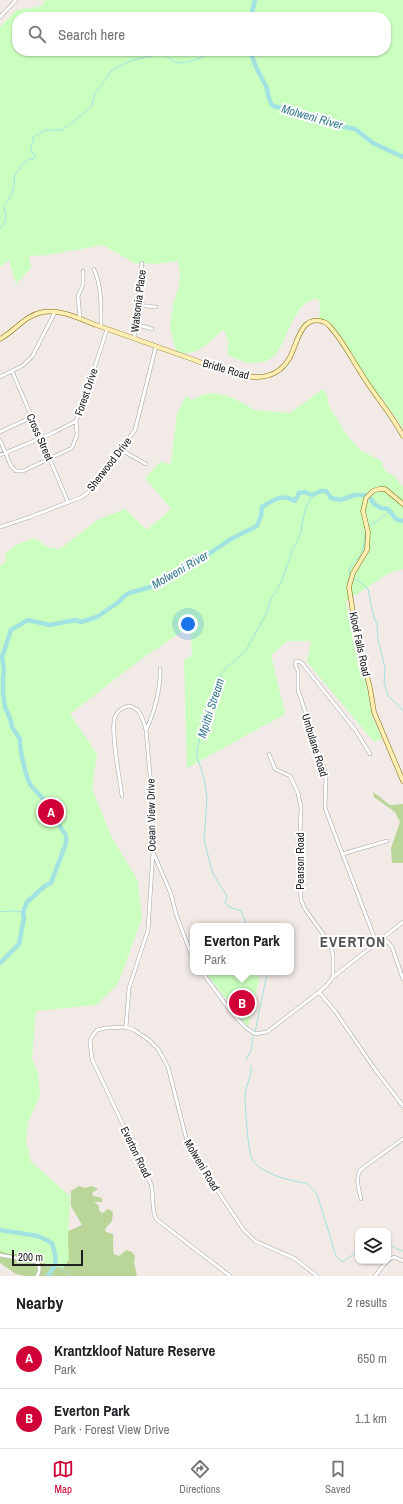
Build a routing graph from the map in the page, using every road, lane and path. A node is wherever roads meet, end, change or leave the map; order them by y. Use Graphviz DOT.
graph roads {
  1 [pos="16,0"];
  2 [pos="0,17"];
  3 [pos="142,263"];
  4 [pos="94,269"];
  5 [pos="83,271"];
  6 [pos="137,305"];
  7 [pos="156,307"];
  8 [pos="55,312"];
  9 [pos="80,319"];
  10 [pos="135,324"];
  11 [pos="101,326"];
  12 [pos="107,329"];
  13 [pos="152,329"];
  14 [pos="0,338"];
  15 [pos="134,338"];
  16 [pos="156,346"];
  17 [pos="12,372"];
  18 [pos="0,378"];
  19 [pos="32,417"];
  20 [pos="76,422"];
  21 [pos="0,432"];
  22 [pos="403,436"];
  23 [pos="41,438"];
  24 [pos="0,440"];
  25 [pos="122,450"];
  26 [pos="6,453"];
  27 [pos="0,455"];
  28 [pos="50,459"];
  29 [pos="146,464"];
  30 [pos="68,502"];
  31 [pos="403,504"];
  32 [pos="0,527"];
  33 [pos="160,669"];
  34 [pos="146,730"];
  35 [pos="269,754"];
  36 [pos="370,754"];
  37 [pos="403,781"];
  38 [pos="122,796"];
  39 [pos="387,841"];
  40 [pos="153,852"];
  41 [pos="342,854"];
  42 [pos="403,922"];
  43 [pos="383,937"];
  44 [pos="376,942"];
  45 [pos="190,950"];
  46 [pos="204,975"];
  47 [pos="332,977"];
  48 [pos="403,979"];
  49 [pos="319,992"];
  50 [pos="126,1027"];
  51 [pos="403,1106"];
  52 [pos="403,1139"];
  53 [pos="361,1199"];
  54 [pos="0,1255"];
  55 [pos="391,1259"];
  56 [pos="403,1261"];
  57 [pos="385,1264"];
  58 [pos="37,1276"];
  59 [pos="230,1276"];
  60 [pos="317,1276"];
  61 [pos="375,1276"];
  1 -- 2 [label="street"];
  3 -- 6 [label="street, Watsonia Place"];
  4 -- 11 [label="street"];
  5 -- 9 [label="street"];
  6 -- 7 [label="street"];
  6 -- 10 [label="street, Watsonia Place"];
  8 -- 9 [label="main road, Bridle Road"];
  8 -- 14 [label="main road, Bridle Road"];
  8 -- 17 [label="street"];
  9 -- 11 [label="main road, Bridle Road"];
  10 -- 13 [label="street"];
  10 -- 15 [label="street, Watsonia Place"];
  11 -- 12 [label="main road, Bridle Road"];
  12 -- 15 [label="main road, Bridle Road"];
  12 -- 20 [label="street, Forest Drive"];
  15 -- 16 [label="main road, Bridle Road"];
  16 -- 22 [label="main road, Bridle Road"];
  16 -- 25 [label="street, Sherwood Drive"];
  17 -- 18 [label="street"];
  17 -- 19 [label="street, Cross Street"];
  19 -- 21 [label="street"];
  19 -- 23 [label="street, Cross Street"];
  20 -- 23 [label="street, Forest Drive"];
  20 -- 28 [label="street"];
  23 -- 26 [label="street, Forest Drive"];
  23 -- 28 [label="street, Cross Street"];
  24 -- 26 [label="street"];
  25 -- 29 [label="street"];
  25 -- 30 [label="street, Sherwood Drive"];
  26 -- 27 [label="street, Forest Drive"];
  26 -- 28 [label="street"];
  28 -- 30 [label="street, Cross Street"];
  30 -- 32 [label="street, Sherwood Drive"];
  31 -- 37 [label="main road, Kloof Falls Road"];
  33 -- 34 [label="street"];
  34 -- 38 [label="street, Ocean View Drive"];
  34 -- 40 [label="street, Ocean View Drive"];
  35 -- 47 [label="street, Pearson Road"];
  36 -- 41 [label="street, Umbulane Road"];
  39 -- 41 [label="street"];
  40 -- 45 [label="street"];
  40 -- 50 [label="street, Ocean View Drive"];
  41 -- 44 [label="street, Umbulane Road"];
  42 -- 43 [label="street"];
  43 -- 44 [label="street"];
  43 -- 48 [label="street"];
  44 -- 47 [label="street"];
  46 -- 49 [label="street"];
  47 -- 49 [label="street"];
  49 -- 51 [label="street"];
  50 -- 59 [label="street, Everton Road"];
  50 -- 60 [label="street, Molweni Road"];
  52 -- 53 [label="street"];
  54 -- 58 [label="street"];
  55 -- 56 [label="street"];
  57 -- 61 [label="street"];
}
